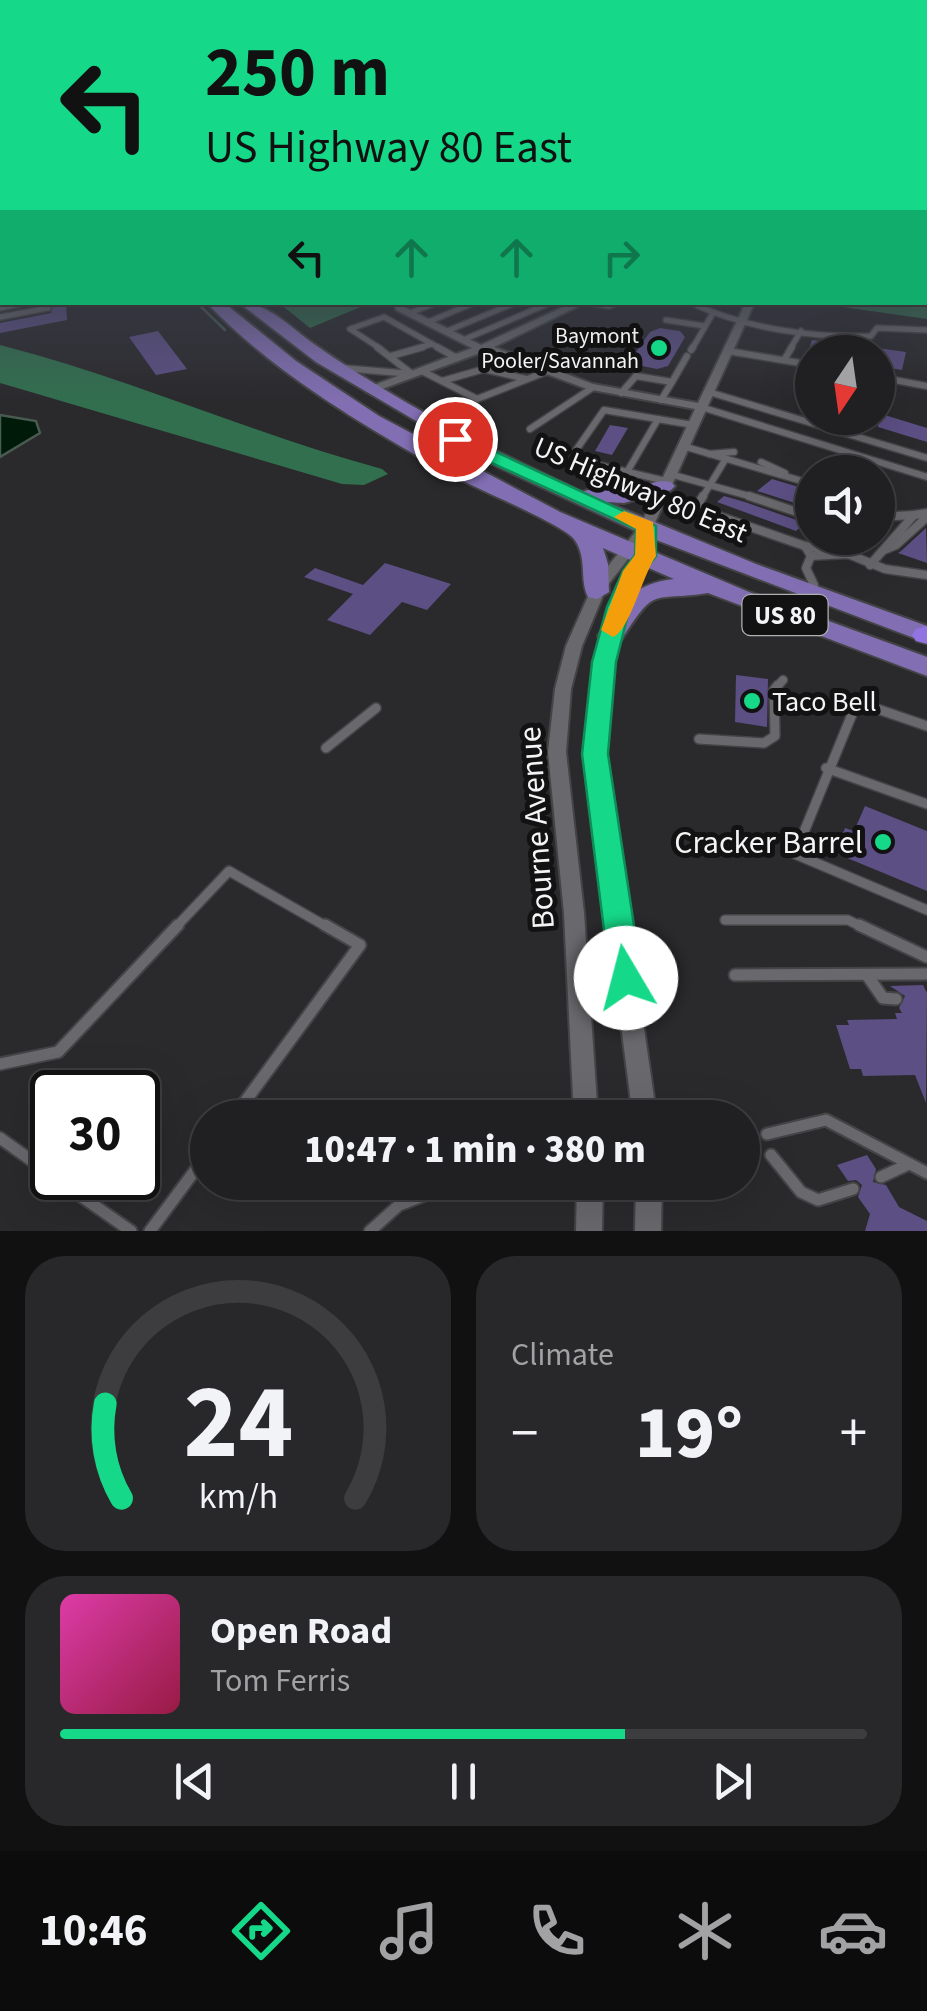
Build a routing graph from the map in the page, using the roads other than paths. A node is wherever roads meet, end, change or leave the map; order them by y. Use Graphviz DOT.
graph roads {
  1 [pos="46,305"];
  2 [pos="217,305"];
  3 [pos="249,305"];
  4 [pos="469,305"];
  5 [pos="509,305"];
  6 [pos="545,305"];
  7 [pos="576,305"];
  8 [pos="695,305"];
  9 [pos="750,305"];
  10 [pos="405,309"];
  11 [pos="712,313"];
  12 [pos="0,317"];
  13 [pos="384,317"];
  14 [pos="666,320"];
  15 [pos="742,320"];
  16 [pos="428,322"];
  17 [pos="705,326"];
  18 [pos="927,330"];
  19 [pos="801,331"];
  20 [pos="447,332"];
  21 [pos="464,340"];
  22 [pos="432,344"];
  23 [pos="483,348"];
  24 [pos="728,351"];
  25 [pos="391,356"];
  26 [pos="457,358"];
  27 [pos="784,360"];
  28 [pos="795,362"];
  29 [pos="332,367"];
  30 [pos="548,371"];
  31 [pos="417,373"];
  32 [pos="526,380"];
  33 [pos="895,380"];
  34 [pos="442,381"];
  35 [pos="672,382"];
  36 [pos="927,386"];
  37 [pos="592,388"];
  38 [pos="370,390"];
  39 [pos="709,392"];
  40 [pos="621,393"];
  41 [pos="661,400"];
  42 [pos="702,407"];
  43 [pos="658,419"];
  44 [pos="693,425"];
  45 [pos="388,428"];
  46 [pos="530,429"];
  47 [pos="858,437"];
  48 [pos="683,446"];
  49 [pos="844,450"];
  50 [pos="734,452"];
  51 [pos="708,454"];
  52 [pos="927,458"];
  53 [pos="726,460"];
  54 [pos="761,462"];
  55 [pos="627,472"];
  56 [pos="789,475"];
  57 [pos="795,477"];
  58 [pos="927,477"];
  59 [pos="665,484"];
  60 [pos="712,484"];
  61 [pos="562,491"];
  62 [pos="731,507"];
  63 [pos="696,508"];
  64 [pos="747,513"];
  65 [pos="795,514"];
  66 [pos="914,514"];
  67 [pos="927,515"];
  68 [pos="721,516"];
  69 [pos="895,516"];
  70 [pos="765,520"];
  71 [pos="736,522"];
  72 [pos="571,524"];
  73 [pos="782,526"];
  74 [pos="756,529"];
  75 [pos="773,535"];
  76 [pos="895,536"];
  77 [pos="795,543"];
  78 [pos="641,544"];
  79 [pos="895,546"];
  80 [pos="829,555"];
  81 [pos="850,555"];
  82 [pos="878,555"];
  83 [pos="810,556"];
  84 [pos="870,564"];
  85 [pos="927,575"];
  86 [pos="598,592"];
  87 [pos="812,593"];
  88 [pos="740,598"];
  89 [pos="611,636"];
  90 [pos="927,638"];
  91 [pos="927,667"];
  92 [pos="783,680"];
  93 [pos="376,708"];
  94 [pos="927,726"];
  95 [pos="699,739"];
  96 [pos="326,748"];
  97 [pos="826,768"];
  98 [pos="927,804"];
  99 [pos="927,910"];
  100 [pos="725,920"];
  101 [pos="927,956"];
  102 [pos="868,974"];
  103 [pos="927,974"];
  104 [pos="735,976"];
  105 [pos="896,1000"];
  106 [pos="0,1064"];
  107 [pos="246,1100"];
  108 [pos="585,1100"];
  109 [pos="643,1100"];
  110 [pos="767,1134"];
  111 [pos="0,1138"];
  112 [pos="771,1155"];
  113 [pos="30,1159"];
  114 [pos="909,1164"];
  115 [pos="927,1173"];
  116 [pos="190,1177"];
  117 [pos="881,1177"];
  118 [pos="853,1188"];
  119 [pos="88,1200"];
  120 [pos="414,1200"];
  121 [pos="590,1200"];
  122 [pos="649,1200"];
  123 [pos="131,1231"];
  124 [pos="150,1231"];
  125 [pos="370,1231"];
  126 [pos="589,1231"];
  127 [pos="648,1231"];
  1 -- 12 [label="lane"];
  2 -- 45 [label="main road, US Highway 80 East / US 80"];
  3 -- 29 [label="main road, US Highway 80 East / US 80"];
  4 -- 16 [label="lane"];
  5 -- 20 [label="lane"];
  6 -- 21 [label="lane"];
  7 -- 23 [label="street"];
  8 -- 11 [label="lane"];
  9 -- 15 [label="street"];
  10 -- 13 [label="lane"];
  10 -- 16 [label="street"];
  11 -- 15 [label="lane"];
  11 -- 17 [label="lane"];
  13 -- 22 [label="lane"];
  13 -- 25 [label="lane"];
  14 -- 17 [label="lane"];
  15 -- 19 [label="lane"];
  15 -- 24 [label="street"];
  16 -- 20 [label="street"];
  17 -- 35 [label="lane"];
  18 -- 19 [label="lane"];
  19 -- 27 [label="lane"];
  20 -- 21 [label="street"];
  21 -- 23 [label="street"];
  22 -- 25 [label="lane"];
  22 -- 26 [label="lane"];
  23 -- 26 [label="street"];
  23 -- 30 [label="street"];
  24 -- 27 [label="lane"];
  24 -- 39 [label="street"];
  25 -- 31 [label="lane"];
  26 -- 31 [label="street"];
  27 -- 28 [label="lane"];
  29 -- 31 [label="lane"];
  29 -- 38 [label="main road, US Highway 80 East / US 80"];
  30 -- 32 [label="lane"];
  30 -- 37 [label="street"];
  31 -- 34 [label="lane"];
  31 -- 38 [label="street"];
  32 -- 34 [label="lane"];
  32 -- 34 [label="lane"];
  33 -- 36 [label="lane"];
  35 -- 40 [label="lane"];
  35 -- 41 [label="lane"];
  37 -- 40 [label="street"];
  37 -- 46 [label="lane"];
  38 -- 61 [label="main road, US Highway 80 East / US 80"];
  39 -- 42 [label="street"];
  39 -- 47 [label="lane"];
  40 -- 41 [label="street"];
  41 -- 42 [label="street"];
  42 -- 44 [label="street"];
  42 -- 49 [label="lane"];
  43 -- 44 [label="lane"];
  43 -- 55 [label="lane"];
  43 -- 55 [label="lane"];
  44 -- 48 [label="street"];
  45 -- 72 [label="main road, US Highway 80 East / US 80"];
  45 -- 78 [label="main road"];
  47 -- 49 [label="lane"];
  47 -- 52 [label="lane"];
  48 -- 51 [label="lane"];
  48 -- 59 [label="street"];
  49 -- 58 [label="lane"];
  50 -- 51 [label="lane"];
  51 -- 53 [label="lane"];
  53 -- 56 [label="lane"];
  53 -- 60 [label="lane"];
  54 -- 56 [label="lane"];
  55 -- 59 [label="lane"];
  56 -- 57 [label="lane"];
  59 -- 60 [label="lane"];
  59 -- 61 [label="main road"];
  59 -- 63 [label="lane"];
  59 -- 78 [label="street"];
  60 -- 63 [label="lane"];
  60 -- 65 [label="lane"];
  61 -- 78 [label="main road, US Highway 80 East / US 80"];
  62 -- 68 [label="lane"];
  63 -- 68 [label="lane"];
  64 -- 71 [label="lane"];
  66 -- 67 [label="lane"];
  66 -- 69 [label="lane"];
  66 -- 76 [label="lane"];
  67 -- 79 [label="lane"];
  68 -- 71 [label="lane"];
  70 -- 74 [label="lane"];
  71 -- 74 [label="lane"];
  72 -- 78 [label="main road, US Highway 80 East / US 80"];
  72 -- 86 [label="main road"];
  73 -- 75 [label="lane"];
  74 -- 75 [label="lane"];
  75 -- 77 [label="lane"];
  78 -- 86 [label="street, Bourne Avenue"];
  78 -- 87 [label="main road, US Highway 80 East / US 80"];
  78 -- 88 [label="main road, US Highway 80 East / US 80"];
  78 -- 89 [label="street"];
  78 -- 90 [label="main road"];
  80 -- 83 [label="lane"];
  81 -- 84 [label="lane"];
  82 -- 84 [label="lane"];
  83 -- 87 [label="lane"];
  84 -- 85 [label="lane"];
  86 -- 108 [label="street, Bourne Avenue"];
  87 -- 90 [label="main road, US Highway 80 East / US 80"];
  88 -- 89 [label="main road"];
  88 -- 91 [label="main road, US Highway 80 East / US 80"];
  89 -- 109 [label="street"];
  92 -- 95 [label="lane"];
  93 -- 96 [label="lane"];
  94 -- 97 [label="lane"];
  97 -- 98 [label="lane"];
  97 -- 99 [label="lane"];
  100 -- 101 [label="lane"];
  102 -- 103 [label="lane"];
  102 -- 104 [label="lane"];
  102 -- 105 [label="lane"];
  106 -- 107 [label="lane"];
  110 -- 114 [label="lane"];
  111 -- 113 [label="lane"];
  112 -- 118 [label="lane"];
  114 -- 115 [label="lane"];
  114 -- 117 [label="lane"];
  116 -- 124 [label="lane"];
  119 -- 123 [label="lane"];
  120 -- 125 [label="lane"];
  121 -- 126 [label="street"];
  122 -- 127 [label="street"];
}
